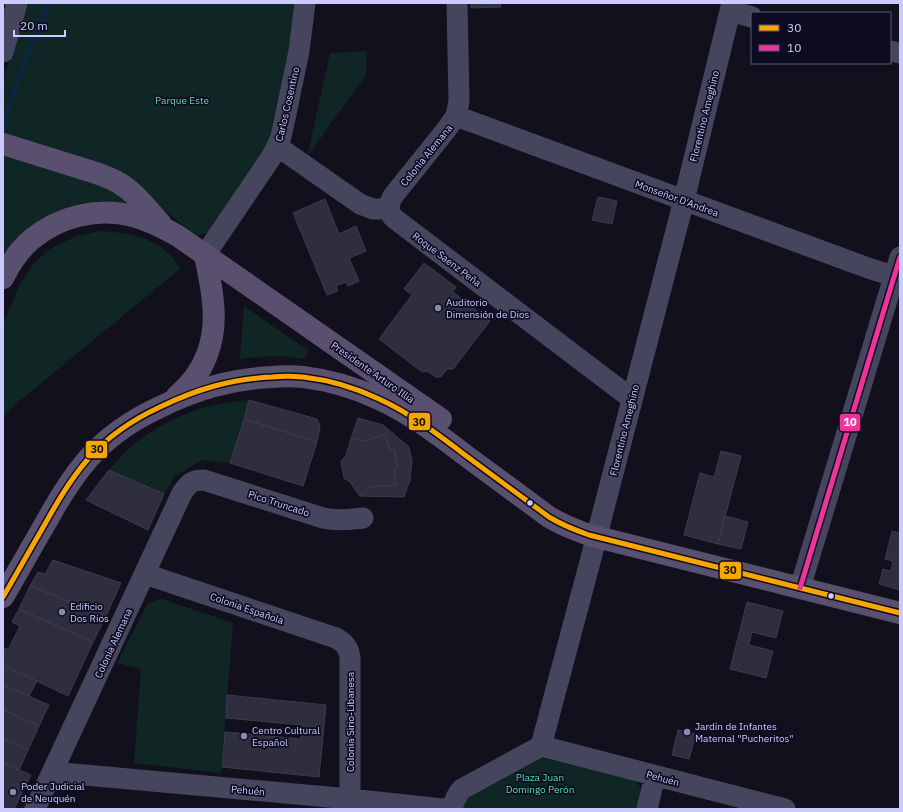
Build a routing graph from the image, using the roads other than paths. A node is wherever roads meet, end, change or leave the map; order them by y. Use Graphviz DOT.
graph roads {
  1 [pos="17,3"];
  2 [pos="305,3"];
  3 [pos="457,3"];
  4 [pos="731,7"];
  5 [pos="751,17"];
  6 [pos="3,52"];
  7 [pos="456,116"];
  8 [pos="3,144"];
  9 [pos="277,146"];
  10 [pos="684,200"];
  11 [pos="389,209"];
  12 [pos="165,228"];
  13 [pos="205,255"];
  14 [pos="898,270"];
  15 [pos="3,278"];
  16 [pos="632,398"];
  17 [pos="168,403"];
  18 [pos="195,480"];
  19 [pos="363,518"];
  20 [pos="597,537"];
  21 [pos="145,574"];
  22 [pos="800,588"];
  23 [pos="3,597"];
  24 [pos="900,613"];
  25 [pos="346,646"];
  26 [pos="541,746"];
  27 [pos="52,772"];
  28 [pos="655,776"];
  29 [pos="350,799"];
  30 [pos="35,809"];
  31 [pos="443,809"];
  32 [pos="452,809"];
  33 [pos="647,809"];
  34 [pos="785,809"];
  1 -- 6 [label="street"];
  2 -- 9 [label="street, Carlos Cosentino"];
  3 -- 7 [label="street, Colonia Alemana"];
  4 -- 5 [label="street"];
  4 -- 10 [label="street, Florentino Ameghino"];
  7 -- 10 [label="street, Monseñor D'Andrea"];
  7 -- 11 [label="street, Colonia Alemana"];
  8 -- 12 [label="main road"];
  9 -- 11 [label="street"];
  9 -- 13 [label="street, Carlos Cosentino"];
  10 -- 14 [label="street, Monseñor D'Andrea"];
  10 -- 16 [label="street, Florentino Ameghino"];
  11 -- 16 [label="street, Roque Saenz Peña"];
  12 -- 13 [label="main road, Presidente Arturo Illia"];
  12 -- 15 [label="main road"];
  13 -- 17 [label="main road"];
  13 -- 20 [label="main road, Presidente Arturo Illia"];
  14 -- 22 [label="street"];
  16 -- 20 [label="street, Florentino Ameghino"];
  17 -- 20 [label="main road, Presidente Arturo Illia"];
  17 -- 23 [label="main road"];
  18 -- 19 [label="street, Pico Truncado"];
  18 -- 21 [label="street, Colonia Alemana"];
  20 -- 22 [label="main road, Presidente Arturo Illia"];
  20 -- 26 [label="street, Florentino Ameghino"];
  21 -- 25 [label="street, Colonia Española"];
  21 -- 27 [label="street, Colonia Alemana"];
  22 -- 24 [label="main road, Presidente Arturo Illia"];
  25 -- 29 [label="street, Colonia Sirio-Libanesa"];
  26 -- 28 [label="street, Pehuén"];
  26 -- 32 [label="street"];
  27 -- 29 [label="street, Pehuén"];
  27 -- 30 [label="street, Colonia Alemana"];
  28 -- 33 [label="street"];
  28 -- 34 [label="street, Pehuén"];
  29 -- 31 [label="street, Pehuén"];
}
